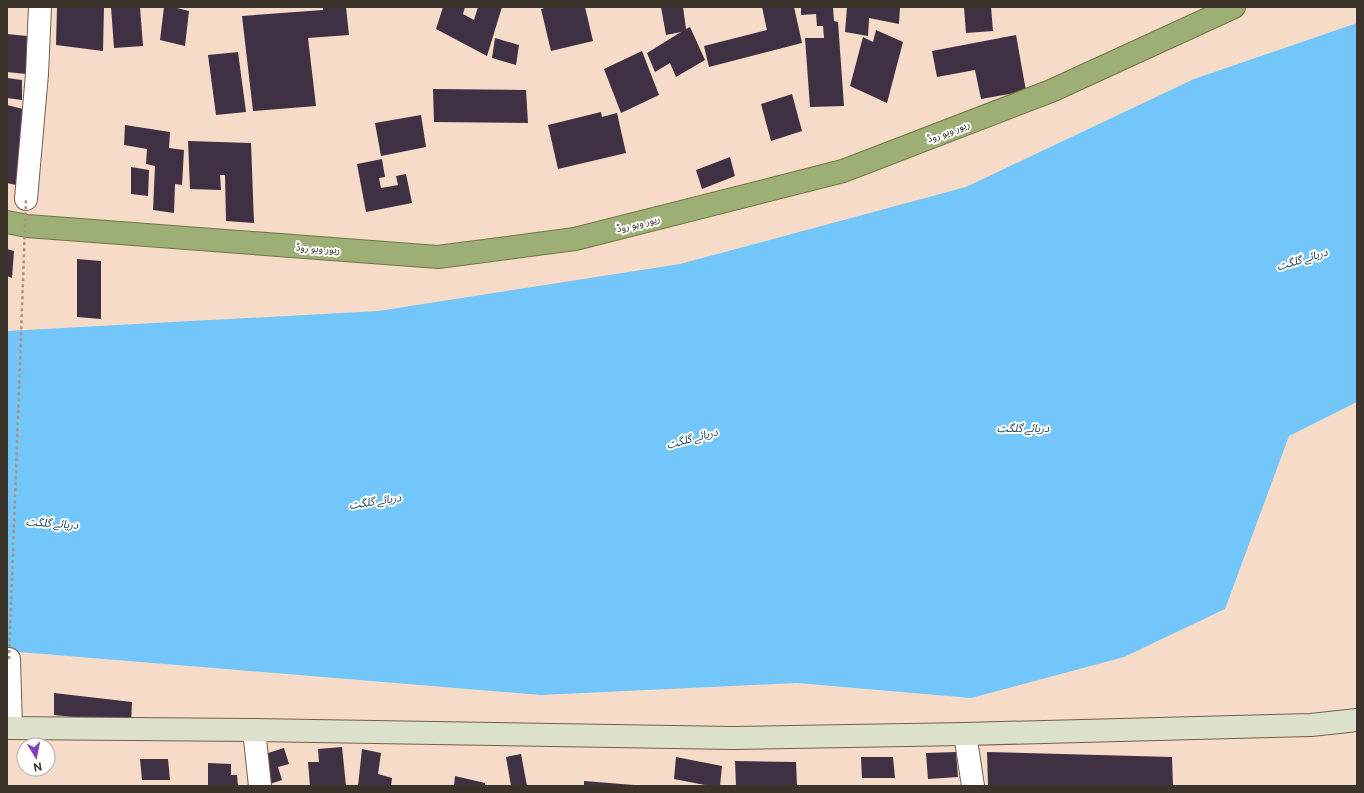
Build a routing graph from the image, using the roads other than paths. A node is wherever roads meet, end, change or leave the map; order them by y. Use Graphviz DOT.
graph roads {
  1 [pos="40,7"];
  2 [pos="1234,7"];
  3 [pos="26,199"];
  4 [pos="7,222"];
  5 [pos="9,659"];
  6 [pos="1357,720"];
  7 [pos="9,728"];
  8 [pos="254,730"];
  9 [pos="965,734"];
  10 [pos="260,786"];
  11 [pos="973,786"];
  1 -- 3 [label="street"];
  2 -- 4 [label="highway, ریور ویو روڈ"];
  5 -- 7 [label="street"];
  6 -- 9 [label="main road"];
  7 -- 8 [label="main road"];
  8 -- 9 [label="main road"];
  8 -- 10 [label="street"];
  9 -- 11 [label="street"];
}
